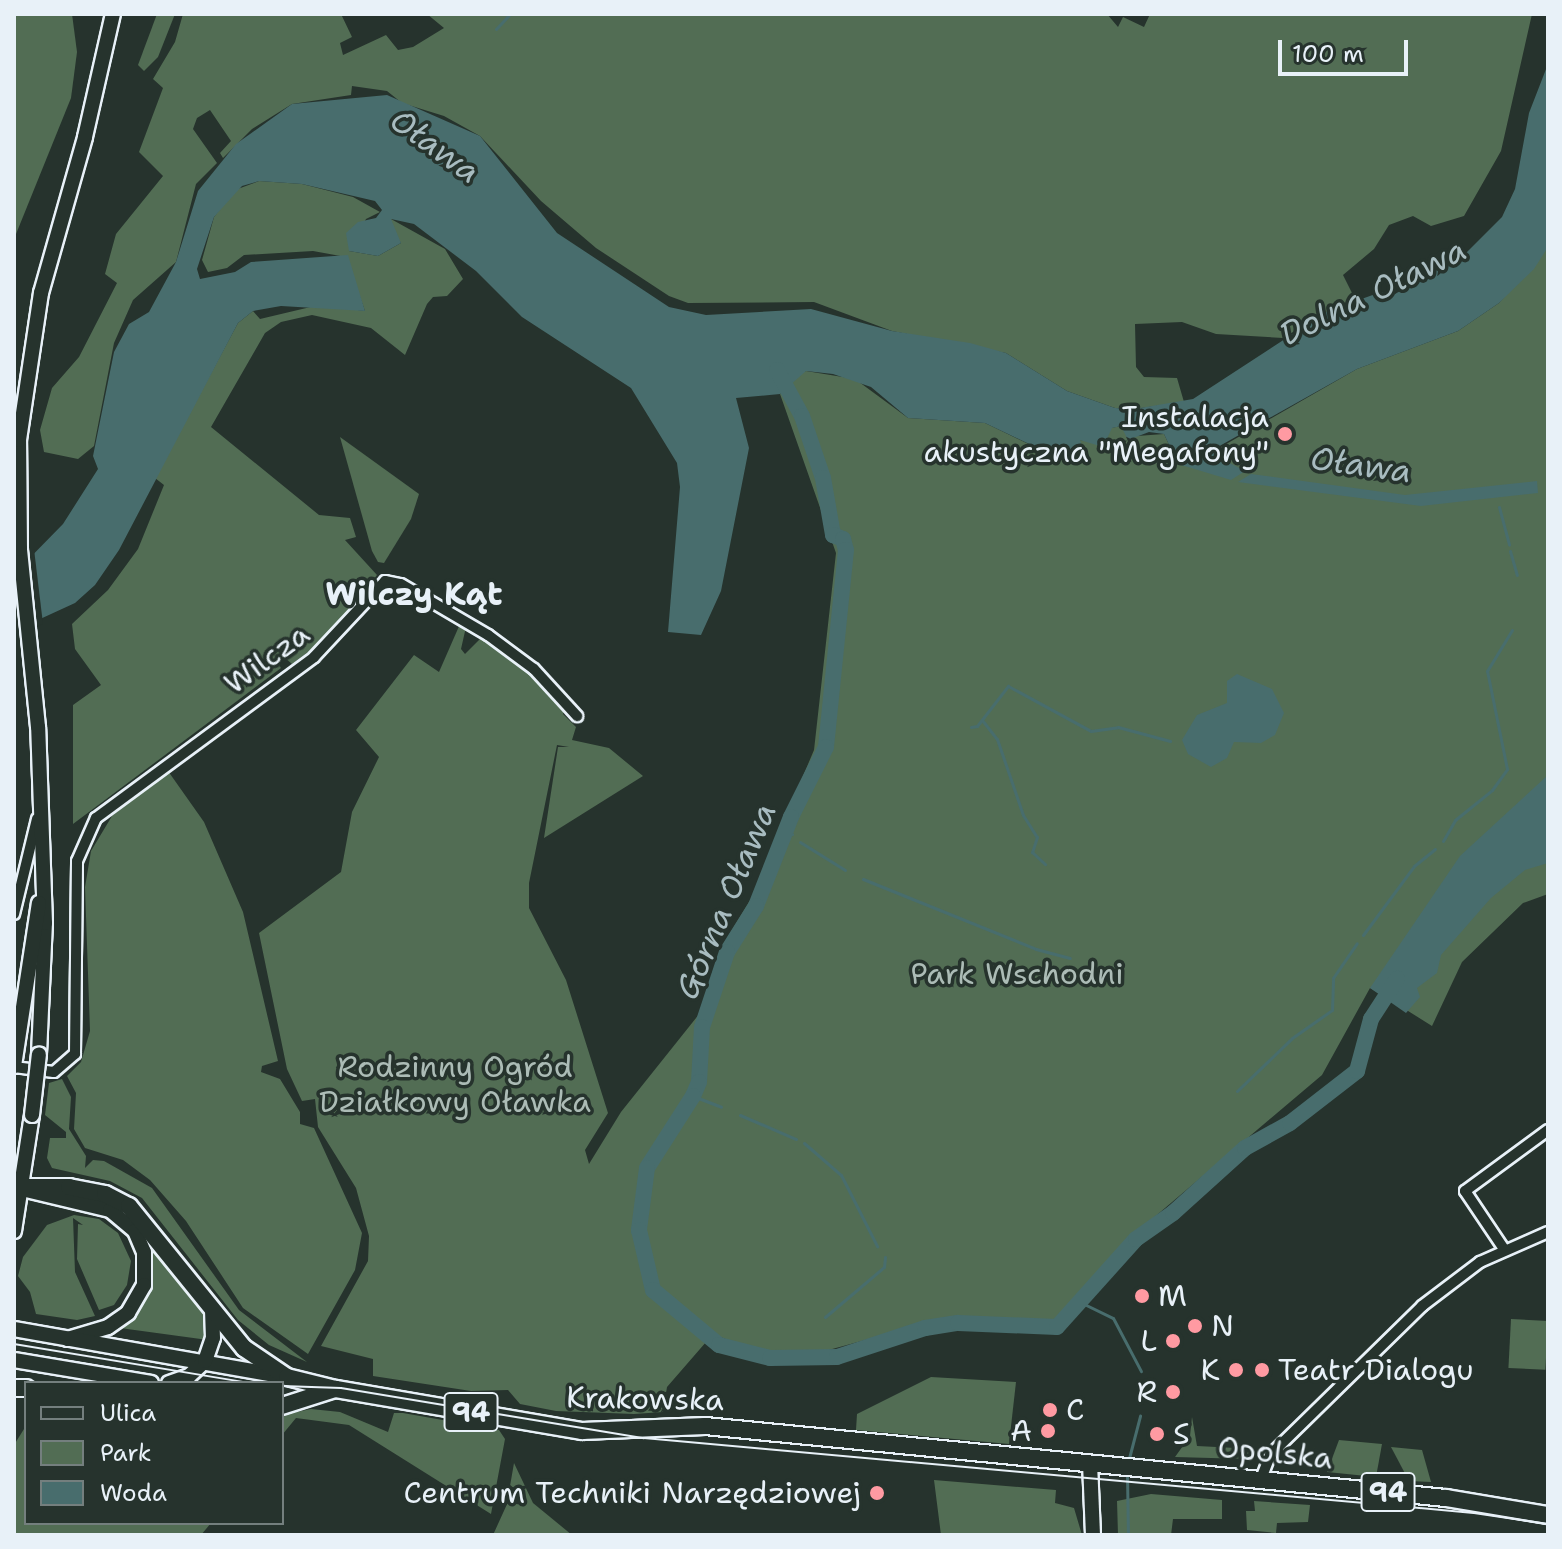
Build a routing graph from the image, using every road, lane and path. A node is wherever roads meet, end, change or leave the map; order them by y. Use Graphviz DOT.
graph roads {
  1 [pos="113,14"];
  2 [pos="577,716"];
  3 [pos="41,804"];
  4 [pos="41,895"];
  5 [pos="14,914"];
  6 [pos="15,1061"];
  7 [pos="1548,1130"];
  8 [pos="18,1187"];
  9 [pos="14,1231"];
  10 [pos="1548,1232"];
  11 [pos="1504,1249"];
  12 [pos="212,1313"];
  13 [pos="14,1329"];
  14 [pos="68,1339"];
  15 [pos="14,1360"];
  16 [pos="203,1363"];
  17 [pos="287,1377"];
  18 [pos="139,1381"];
  19 [pos="172,1381"];
  20 [pos="336,1389"];
  21 [pos="284,1404"];
  22 [pos="1090,1463"];
  23 [pos="1261,1479"];
  24 [pos="1548,1515"];
  25 [pos="1093,1535"];
  1 -- 3 [label="main road"];
  2 -- 6 [label="street, Wilcza"];
  3 -- 4 [label="main road"];
  3 -- 5 [label="street"];
  4 -- 6 [label="main road"];
  4 -- 8 [label="main road, bridge"];
  7 -- 11 [label="street"];
  8 -- 9 [label="main road"];
  8 -- 12 [label="main road, 94"];
  8 -- 14 [label="main road"];
  10 -- 11 [label="street"];
  11 -- 23 [label="street"];
  12 -- 16 [label="main road"];
  12 -- 17 [label="main road, 94"];
  13 -- 14 [label="main road, Krakowska"];
  14 -- 16 [label="main road, Krakowska"];
  15 -- 18 [label="main road"];
  16 -- 17 [label="main road, Krakowska"];
  16 -- 19 [label="main road"];
  17 -- 20 [label="main road, Krakowska / 94"];
  20 -- 21 [label="main road, 94"];
  20 -- 22 [label="main road, Krakowska / 94"];
  22 -- 23 [label="main road, Opolska / 94"];
  22 -- 25 [label="main road"];
  23 -- 24 [label="main road, Opolska / 94"];
}
